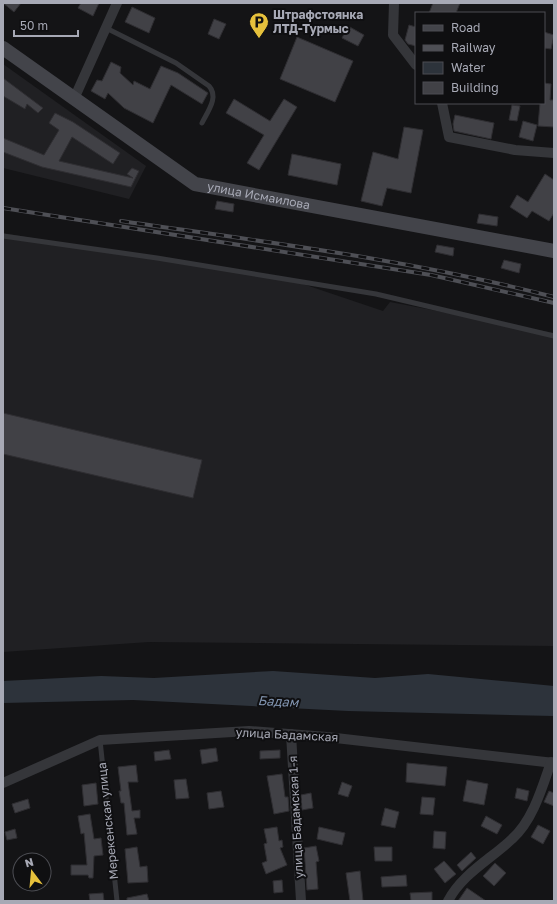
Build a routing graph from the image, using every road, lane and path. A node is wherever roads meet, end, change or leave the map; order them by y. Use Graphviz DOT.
graph roads {
  1 [pos="117,3"];
  2 [pos="394,3"];
  3 [pos="106,28"];
  4 [pos="6,52"];
  5 [pos="415,64"];
  6 [pos="74,99"];
  7 [pos="442,104"];
  8 [pos="202,123"];
  9 [pos="554,153"];
  10 [pos="3,236"];
  11 [pos="554,251"];
  12 [pos="554,336"];
  13 [pos="291,734"];
  14 [pos="100,740"];
  15 [pos="552,763"];
  16 [pos="3,782"];
  17 [pos="117,901"];
  18 [pos="300,901"];
  19 [pos="448,901"];
  1 -- 3 [label="street"];
  2 -- 5 [label="street"];
  3 -- 6 [label="street"];
  3 -- 8 [label="lane"];
  4 -- 6 [label="main road, улица Исмаилова"];
  6 -- 11 [label="main road, улица Исмаилова"];
  7 -- 9 [label="street"];
  10 -- 12 [label="lane"];
  13 -- 14 [label="street, улица Бадамская"];
  13 -- 15 [label="street, улица Бадамская"];
  13 -- 18 [label="street, улица Бадамская 1-я"];
  14 -- 16 [label="street, улица Бадамская"];
  14 -- 17 [label="lane, Мерекенская улица"];
  15 -- 19 [label="street"];
}
